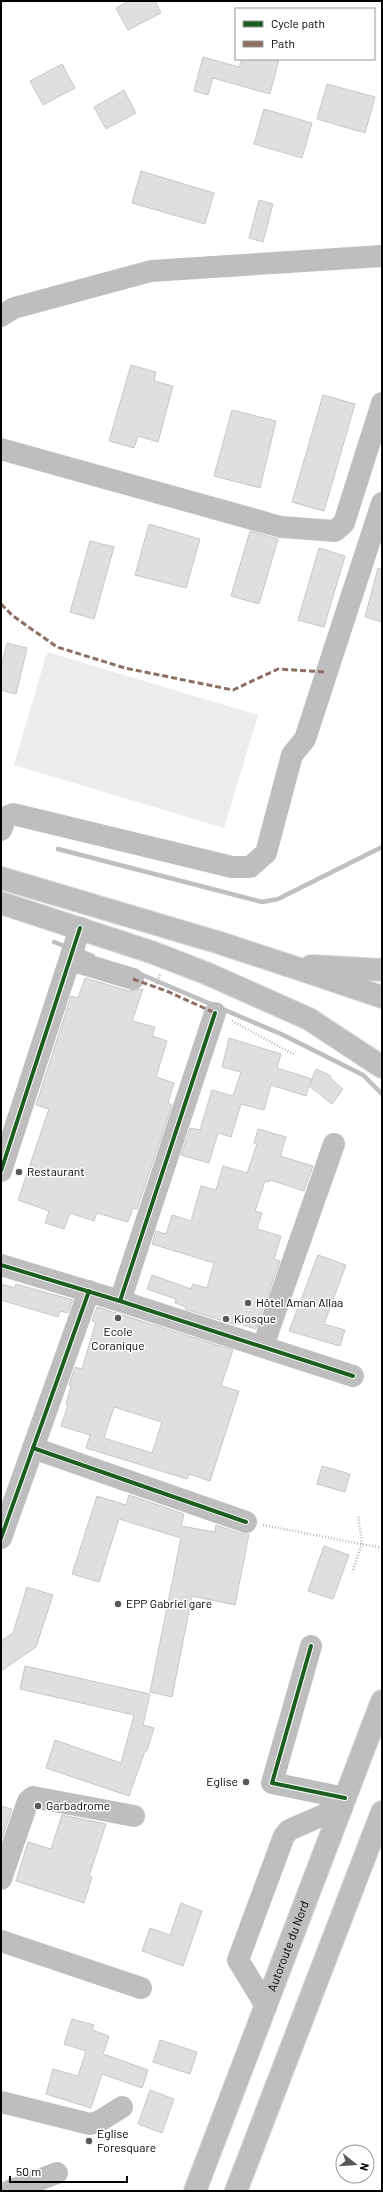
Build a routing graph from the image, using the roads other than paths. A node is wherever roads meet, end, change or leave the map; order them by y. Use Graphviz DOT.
graph roads {
  1 [pos="382,256"];
  2 [pos="1,316"];
  3 [pos="382,403"];
  4 [pos="1,449"];
  5 [pos="382,503"];
  6 [pos="1,830"];
  7 [pos="1,878"];
  8 [pos="1,903"];
  9 [pos="74,946"];
  10 [pos="287,965"];
  11 [pos="382,970"];
  12 [pos="134,979"];
  13 [pos="382,997"];
  14 [pos="215,1012"];
  15 [pos="382,1068"];
  16 [pos="334,1144"];
  17 [pos="1,1171"];
  18 [pos="1,1265"];
  19 [pos="89,1291"];
  20 [pos="120,1301"];
  21 [pos="263,1346"];
  22 [pos="353,1376"];
  23 [pos="33,1448"];
  24 [pos="246,1522"];
  25 [pos="1,1538"];
  26 [pos="311,1646"];
  27 [pos="382,1700"];
  28 [pos="343,1803"];
  29 [pos="382,1812"];
  30 [pos="134,1816"];
  31 [pos="1,1879"];
  32 [pos="1,1941"];
  33 [pos="141,1988"];
  34 [pos="266,2006"];
  35 [pos="1,2102"];
  36 [pos="122,2107"];
  37 [pos="57,2173"];
  38 [pos="237,2190"];
  39 [pos="9,2191"];
  40 [pos="194,2191"];
  1 -- 2 [label="main road"];
  3 -- 4 [label="main road"];
  5 -- 6 [label="main road"];
  7 -- 10 [label="main road"];
  8 -- 9 [label="main road"];
  9 -- 12 [label="main road"];
  9 -- 15 [label="main road"];
  9 -- 17 [label="main road"];
  10 -- 11 [label="main road"];
  10 -- 13 [label="main road"];
  14 -- 20 [label="main road"];
  16 -- 21 [label="main road"];
  18 -- 19 [label="main road"];
  19 -- 20 [label="main road"];
  19 -- 23 [label="main road"];
  20 -- 21 [label="main road"];
  21 -- 22 [label="main road"];
  23 -- 24 [label="main road"];
  23 -- 25 [label="main road"];
  26 -- 28 [label="main road"];
  27 -- 28 [label="main road, Autoroute du Nord"];
  28 -- 34 [label="main road, Autoroute du Nord"];
  28 -- 34 [label="main road"];
  29 -- 38 [label="main road"];
  30 -- 31 [label="main road"];
  32 -- 33 [label="main road"];
  34 -- 40 [label="main road, Autoroute du Nord"];
  35 -- 36 [label="main road"];
  37 -- 39 [label="main road"];
}
